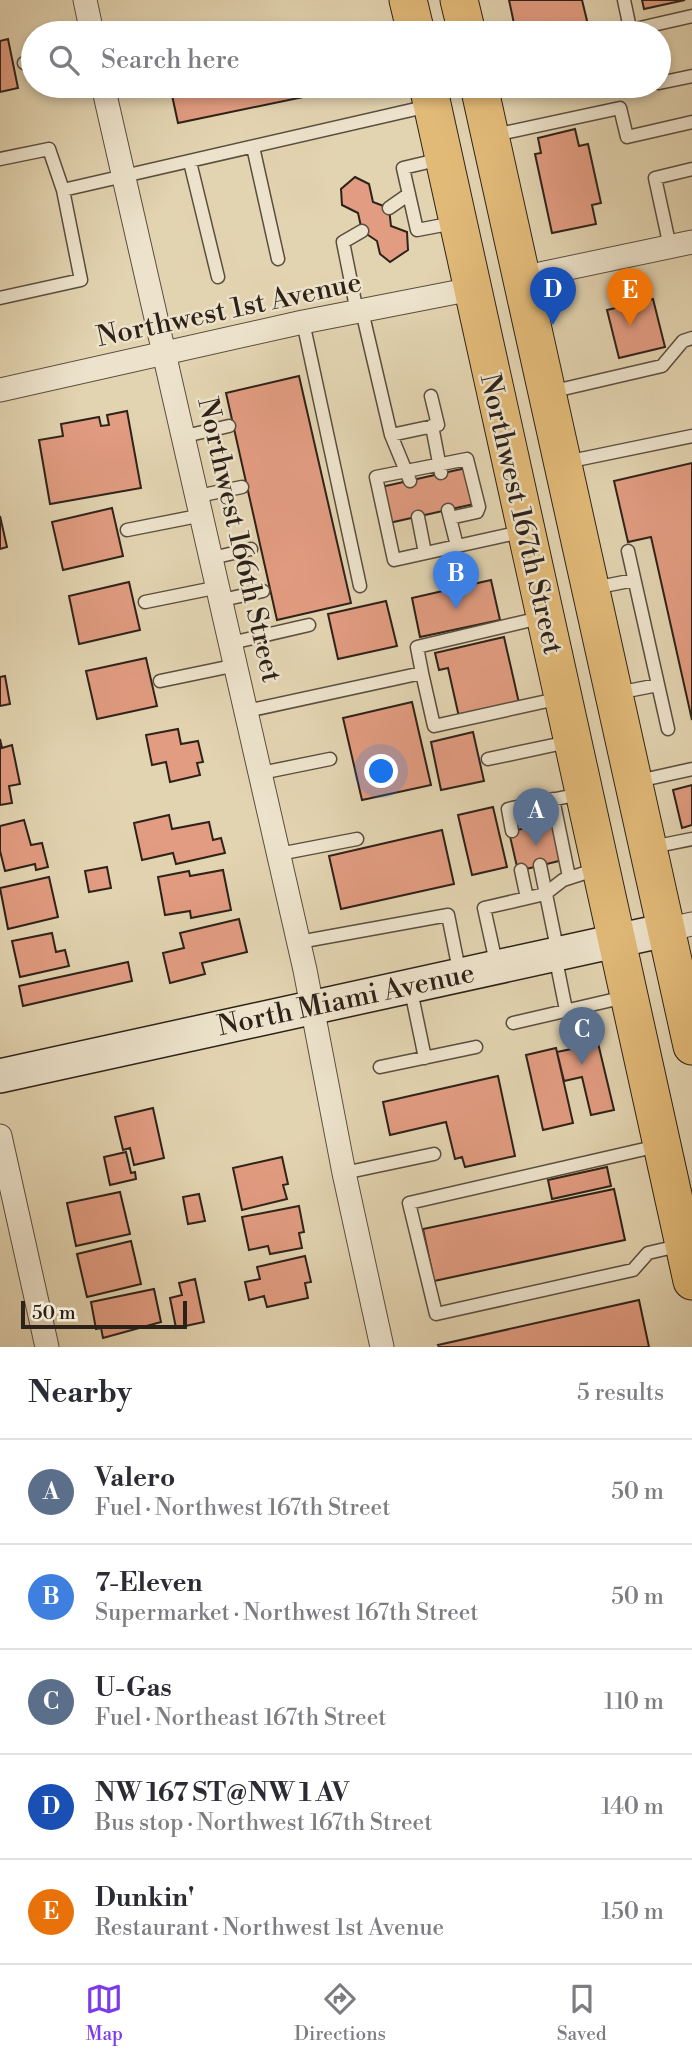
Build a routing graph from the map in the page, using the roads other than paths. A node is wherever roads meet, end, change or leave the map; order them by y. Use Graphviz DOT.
graph roads {
  1 [pos="85,0"];
  2 [pos="408,0"];
  3 [pos="459,0"];
  4 [pos="624,0"];
  5 [pos="692,16"];
  6 [pos="89,21"];
  7 [pos="413,21"];
  8 [pos="464,21"];
  9 [pos="629,21"];
  10 [pos="671,21"];
  11 [pos="692,76"];
  12 [pos="671,80"];
  13 [pos="106,98"];
  14 [pos="420,98"];
  15 [pos="431,98"];
  16 [pos="482,98"];
  17 [pos="692,122"];
  18 [pos="490,136"];
  19 [pos="253,147"];
  20 [pos="444,158"];
  21 [pos="0,159"];
  22 [pos="190,162"];
  23 [pos="692,169"];
  24 [pos="123,177"];
  25 [pos="63,190"];
  26 [pos="410,194"];
  27 [pos="389,208"];
  28 [pos="458,223"];
  29 [pos="362,231"];
  30 [pos="681,244"];
  31 [pos="278,260"];
  32 [pos="218,277"];
  33 [pos="521,278"];
  34 [pos="472,289"];
  35 [pos="0,298"];
  36 [pos="360,312"];
  37 [pos="303,322"];
  38 [pos="692,338"];
  39 [pos="538,352"];
  40 [pos="166,354"];
  41 [pos="0,390"];
  42 [pos="547,393"];
  43 [pos="431,396"];
  44 [pos="229,426"];
  45 [pos="432,426"];
  46 [pos="391,435"];
  47 [pos="185,436"];
  48 [pos="692,436"];
  49 [pos="562,463"];
  50 [pos="440,469"];
  51 [pos="407,476"];
  52 [pos="242,486"];
  53 [pos="200,505"];
  54 [pos="418,517"];
  55 [pos="127,530"];
  56 [pos="525,530"];
  57 [pos="457,546"];
  58 [pos="251,548"];
  59 [pos="628,551"];
  60 [pos="425,553"];
  61 [pos="212,558"];
  62 [pos="634,580"];
  63 [pos="360,586"];
  64 [pos="590,589"];
  65 [pos="263,591"];
  66 [pos="220,594"];
  67 [pos="145,601"];
  68 [pos="544,617"];
  69 [pos="309,625"];
  70 [pos="234,654"];
  71 [pos="422,673"];
  72 [pos="160,681"];
  73 [pos="658,685"];
  74 [pos="614,694"];
  75 [pos="562,698"];
  76 [pos="247,711"];
  77 [pos="668,729"];
  78 [pos="572,741"];
  79 [pos="330,759"];
  80 [pos="488,759"];
  81 [pos="692,769"];
  82 [pos="261,773"];
  83 [pos="633,782"];
  84 [pos="568,796"];
  85 [pos="529,805"];
  86 [pos="533,825"];
  87 [pos="512,831"];
  88 [pos="357,839"];
  89 [pos="692,839"];
  90 [pos="648,847"];
  91 [pos="279,854"];
  92 [pos="540,865"];
  93 [pos="521,870"];
  94 [pos="585,873"];
  95 [pos="545,894"];
  96 [pos="527,898"];
  97 [pos="679,927"];
  98 [pos="617,941"];
  99 [pos="299,942"];
  100 [pos="556,954"];
  101 [pos="497,967"];
  102 [pos="460,975"];
  103 [pos="410,986"];
  104 [pos="629,996"];
  105 [pos="311,1008"];
  106 [pos="566,1010"];
  107 [pos="513,1023"];
  108 [pos="692,1046"];
  109 [pos="476,1047"];
  110 [pos="425,1058"];
  111 [pos="380,1068"];
  112 [pos="0,1076"];
  113 [pos="0,1136"];
  114 [pos="662,1145"];
  115 [pos="434,1154"];
  116 [pos="344,1173"];
  117 [pos="684,1244"];
  118 [pos="692,1281"];
  119 [pos="47,1347"];
  120 [pos="383,1347"];
  1 -- 6 [label="street"];
  2 -- 7 [label="main road"];
  3 -- 8 [label="main road"];
  4 -- 9 [label="lane"];
  5 -- 10 [label="lane"];
  11 -- 12 [label="lane"];
  13 -- 24 [label="street, Northwest 166th Street"];
  14 -- 19 [label="lane"];
  15 -- 20 [label="main road, Northwest 167th Street"];
  16 -- 18 [label="main road, Northwest 167th Street"];
  17 -- 18 [label="lane"];
  18 -- 33 [label="main road, Northwest 167th Street"];
  19 -- 22 [label="lane"];
  19 -- 31 [label="lane"];
  20 -- 26 [label="lane"];
  20 -- 28 [label="main road, Northwest 167th Street"];
  21 -- 25 [label="lane"];
  22 -- 24 [label="lane"];
  22 -- 32 [label="lane"];
  23 -- 30 [label="lane"];
  24 -- 25 [label="lane"];
  24 -- 40 [label="street, Northwest 166th Street"];
  25 -- 35 [label="lane"];
  26 -- 27 [label="lane"];
  26 -- 28 [label="lane"];
  28 -- 34 [label="main road, Northwest 167th Street"];
  29 -- 36 [label="lane"];
  30 -- 33 [label="street"];
  33 -- 39 [label="main road, Northwest 167th Street"];
  34 -- 36 [label="street, Northwest 1st Avenue"];
  34 -- 39 [label="main road"];
  34 -- 56 [label="main road, Northwest 167th Street"];
  36 -- 37 [label="street, Northwest 1st Avenue"];
  36 -- 46 [label="lane"];
  37 -- 40 [label="street, Northwest 1st Avenue"];
  37 -- 63 [label="lane"];
  38 -- 42 [label="lane"];
  39 -- 42 [label="main road, Northwest 167th Street"];
  40 -- 41 [label="street, Northwest 1st Avenue"];
  40 -- 47 [label="street, Northwest 166th Street"];
  42 -- 49 [label="main road, Northwest 167th Street"];
  43 -- 45 [label="lane"];
  44 -- 47 [label="lane"];
  45 -- 46 [label="lane"];
  45 -- 50 [label="lane"];
  46 -- 51 [label="lane"];
  47 -- 53 [label="street, Northwest 166th Street"];
  48 -- 49 [label="lane"];
  49 -- 64 [label="main road, Northwest 167th Street"];
  50 -- 51 [label="lane"];
  50 -- 57 [label="lane"];
  51 -- 60 [label="lane"];
  52 -- 53 [label="lane"];
  53 -- 55 [label="lane"];
  53 -- 61 [label="street, Northwest 166th Street"];
  54 -- 60 [label="lane"];
  56 -- 57 [label="lane"];
  56 -- 68 [label="main road, Northwest 167th Street"];
  57 -- 60 [label="lane"];
  58 -- 61 [label="lane"];
  59 -- 62 [label="lane"];
  61 -- 66 [label="street, Northwest 166th Street"];
  62 -- 64 [label="lane"];
  62 -- 73 [label="lane"];
  64 -- 74 [label="main road, Northwest 167th Street"];
  65 -- 66 [label="lane"];
  66 -- 67 [label="lane"];
  66 -- 70 [label="street, Northwest 166th Street"];
  68 -- 71 [label="lane"];
  68 -- 75 [label="main road, Northwest 167th Street"];
  69 -- 70 [label="lane"];
  70 -- 72 [label="lane"];
  70 -- 76 [label="street, Northwest 166th Street"];
  71 -- 75 [label="lane"];
  71 -- 76 [label="lane"];
  73 -- 74 [label="lane"];
  73 -- 77 [label="lane"];
  74 -- 83 [label="main road, Northwest 167th Street"];
  75 -- 78 [label="main road, Northwest 167th Street"];
  76 -- 82 [label="street, Northwest 166th Street"];
  78 -- 80 [label="lane"];
  78 -- 84 [label="main road, Northwest 167th Street"];
  79 -- 82 [label="lane"];
  81 -- 83 [label="lane"];
  82 -- 91 [label="street, Northwest 166th Street"];
  83 -- 90 [label="main road, Northwest 167th Street"];
  84 -- 85 [label="lane"];
  84 -- 94 [label="main road, Northwest 167th Street"];
  85 -- 86 [label="lane"];
  85 -- 87 [label="lane"];
  88 -- 91 [label="lane"];
  89 -- 90 [label="lane"];
  90 -- 97 [label="main road, Northwest 167th Street"];
  91 -- 99 [label="street, Northwest 166th Street"];
  92 -- 95 [label="lane"];
  93 -- 96 [label="lane"];
  94 -- 95 [label="lane"];
  94 -- 98 [label="main road, Northwest 167th Street"];
  95 -- 96 [label="lane"];
  95 -- 100 [label="lane"];
  96 -- 101 [label="lane"];
  97 -- 98 [label="street, North Miami Avenue"];
  97 -- 108 [label="main road, Northwest 167th Street"];
  98 -- 100 [label="street, North Miami Avenue"];
  98 -- 104 [label="main road, Northwest 167th Street"];
  99 -- 102 [label="lane"];
  99 -- 105 [label="street, Northwest 166th Street"];
  100 -- 101 [label="street, North Miami Avenue"];
  100 -- 106 [label="lane"];
  101 -- 102 [label="street, North Miami Avenue"];
  102 -- 103 [label="street, North Miami Avenue"];
  103 -- 105 [label="street, North Miami Avenue"];
  103 -- 110 [label="lane"];
  104 -- 106 [label="lane"];
  104 -- 114 [label="main road, Northwest 167th Street"];
  105 -- 112 [label="street, North Miami Avenue"];
  105 -- 116 [label="street, Northwest 166th Street"];
  106 -- 107 [label="lane"];
  109 -- 110 [label="lane"];
  110 -- 111 [label="lane"];
  113 -- 119 [label="street"];
  114 -- 117 [label="main road, Northwest 167th Street"];
  114 -- 117 [label="lane"];
  115 -- 116 [label="lane"];
  116 -- 120 [label="street, Northwest 166th Street"];
  117 -- 118 [label="main road, Northwest 167th Street"];
}
